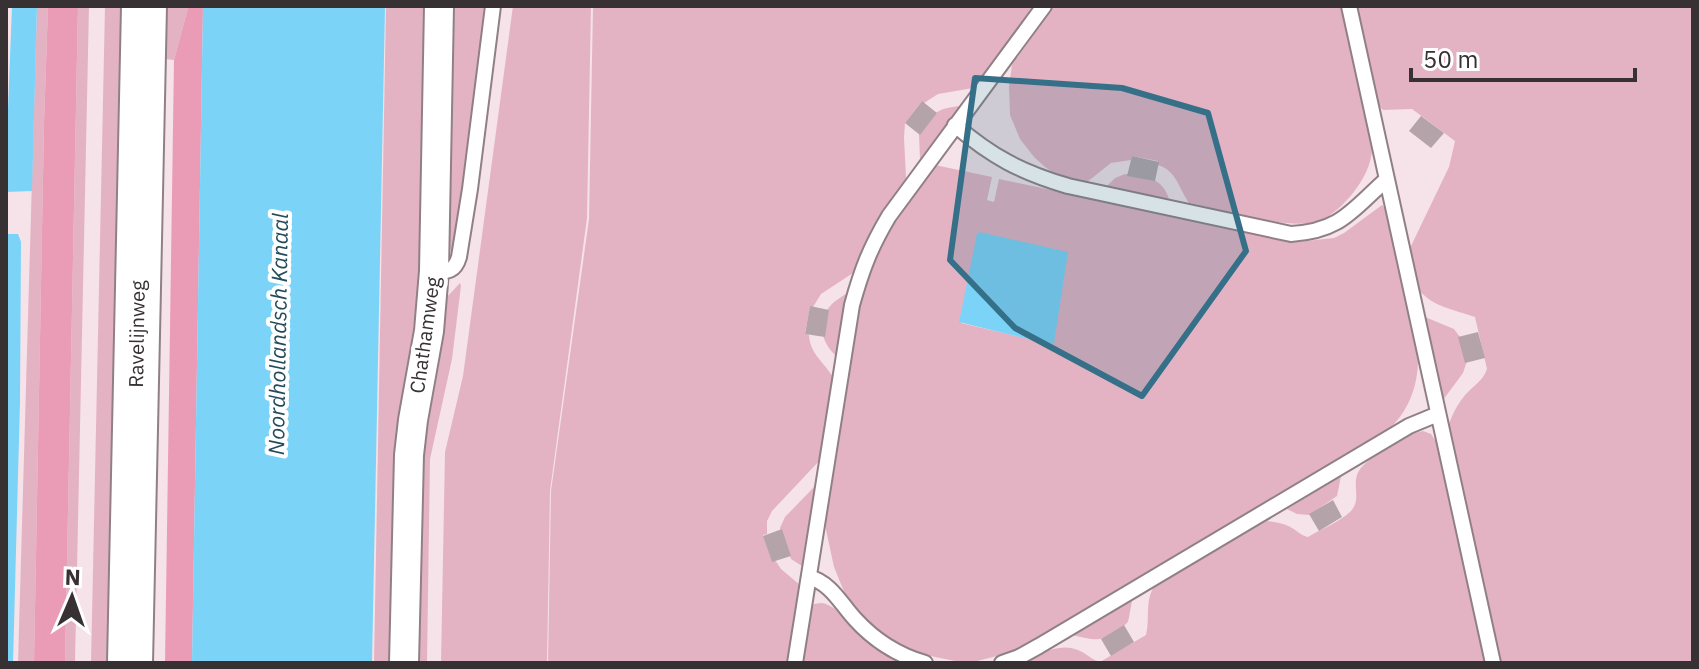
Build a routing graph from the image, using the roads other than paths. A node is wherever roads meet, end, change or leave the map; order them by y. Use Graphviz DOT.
graph roads {
  1 [pos="144,6"];
  2 [pos="439,6"];
  3 [pos="493,6"];
  4 [pos="1044,6"];
  5 [pos="1349,6"];
  6 [pos="955,125"];
  7 [pos="1387,179"];
  8 [pos="434,271"];
  9 [pos="1438,414"];
  10 [pos="809,577"];
  11 [pos="130,663"];
  12 [pos="404,663"];
  13 [pos="795,663"];
  14 [pos="925,663"];
  15 [pos="1002,663"];
  16 [pos="1493,663"];
  1 -- 11 [label="main road, Ravelijnweg"];
  2 -- 8 [label="street, Chathamweg"];
  3 -- 8 [label="lane"];
  4 -- 6 [label="lane"];
  5 -- 7 [label="lane"];
  6 -- 7 [label="lane"];
  6 -- 10 [label="lane"];
  7 -- 9 [label="lane"];
  8 -- 12 [label="street, Chathamweg"];
  9 -- 15 [label="lane"];
  9 -- 16 [label="lane"];
  10 -- 13 [label="lane"];
  10 -- 14 [label="lane"];
}
